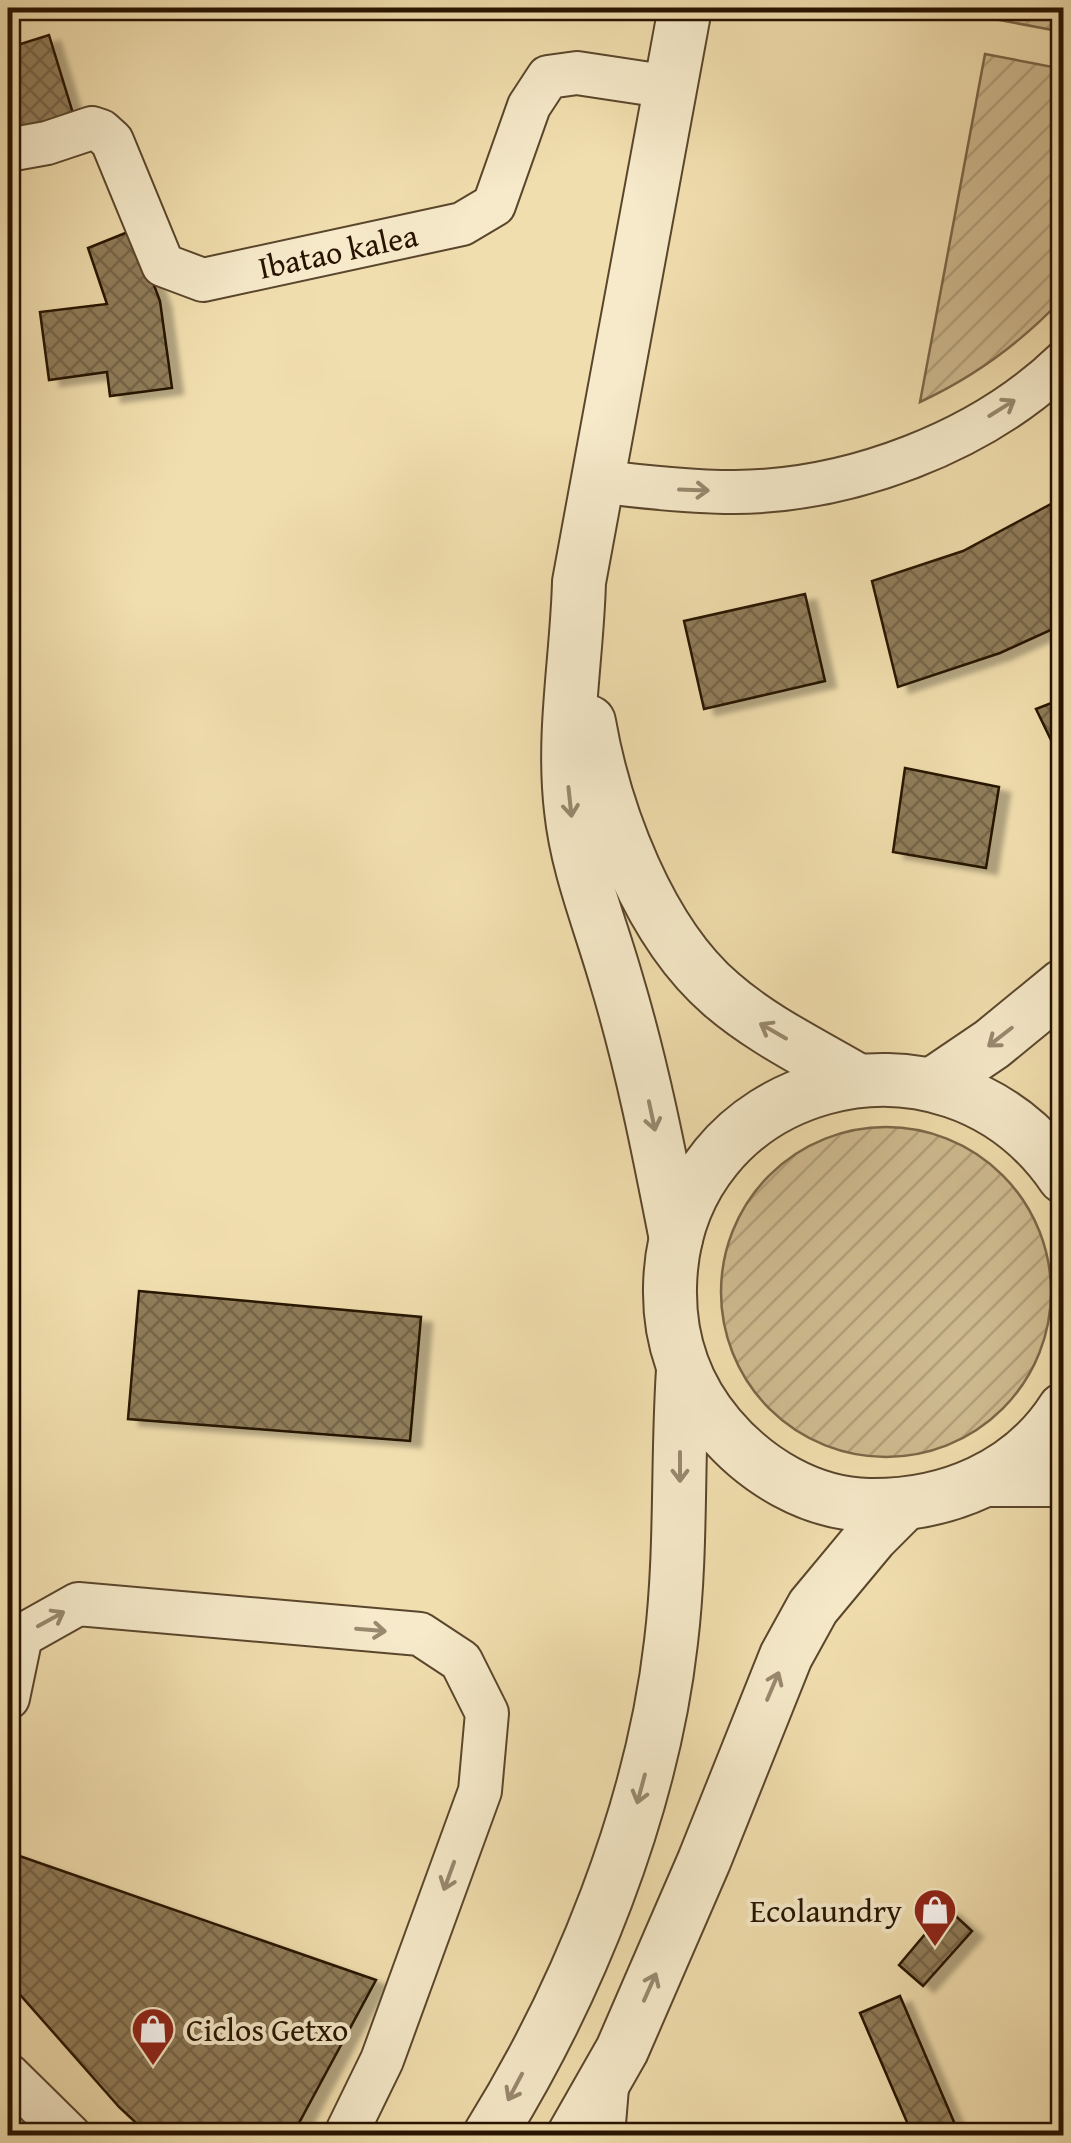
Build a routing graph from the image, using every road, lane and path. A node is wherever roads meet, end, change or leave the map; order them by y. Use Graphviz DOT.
graph roads {
  1 [pos="685,8"];
  2 [pos="670,87"];
  3 [pos="8,150"];
  4 [pos="1064,362"];
  5 [pos="597,481"];
  6 [pos="578,635"];
  7 [pos="1064,985"];
  8 [pos="857,1080"];
  9 [pos="933,1084"];
  10 [pos="1064,1176"];
  11 [pos="676,1240"];
  12 [pos="683,1370"];
  13 [pos="1064,1408"];
  14 [pos="978,1485"];
  15 [pos="1064,1485"];
  16 [pos="902,1506"];
  17 [pos="8,1698"];
  18 [pos="622,2050"];
  19 [pos="8,2076"];
  20 [pos="70,2136"];
  21 [pos="345,2136"];
  22 [pos="488,2136"];
  23 [pos="573,2136"];
  24 [pos="614,2136"];
  1 -- 2 [label="street"];
  2 -- 3 [label="street, Ibatao kalea"];
  2 -- 5 [label="street"];
  5 -- 4 [label="street, one-way"];
  5 -- 6 [label="street"];
  8 -- 6 [label="street, one-way"];
  6 -- 11 [label="street, one-way"];
  7 -- 9 [label="street, one-way"];
  8 -- 9 [label="street"];
  8 -- 11 [label="street"];
  9 -- 10 [label="street"];
  11 -- 12 [label="street"];
  12 -- 16 [label="street"];
  12 -- 22 [label="street, one-way"];
  13 -- 14 [label="street"];
  14 -- 15 [label="street"];
  14 -- 16 [label="street"];
  18 -- 16 [label="street, one-way"];
  17 -- 21 [label="street, one-way"];
  18 -- 23 [label="street"];
  18 -- 24 [label="lane"];
  19 -- 20 [label="street"];
}
